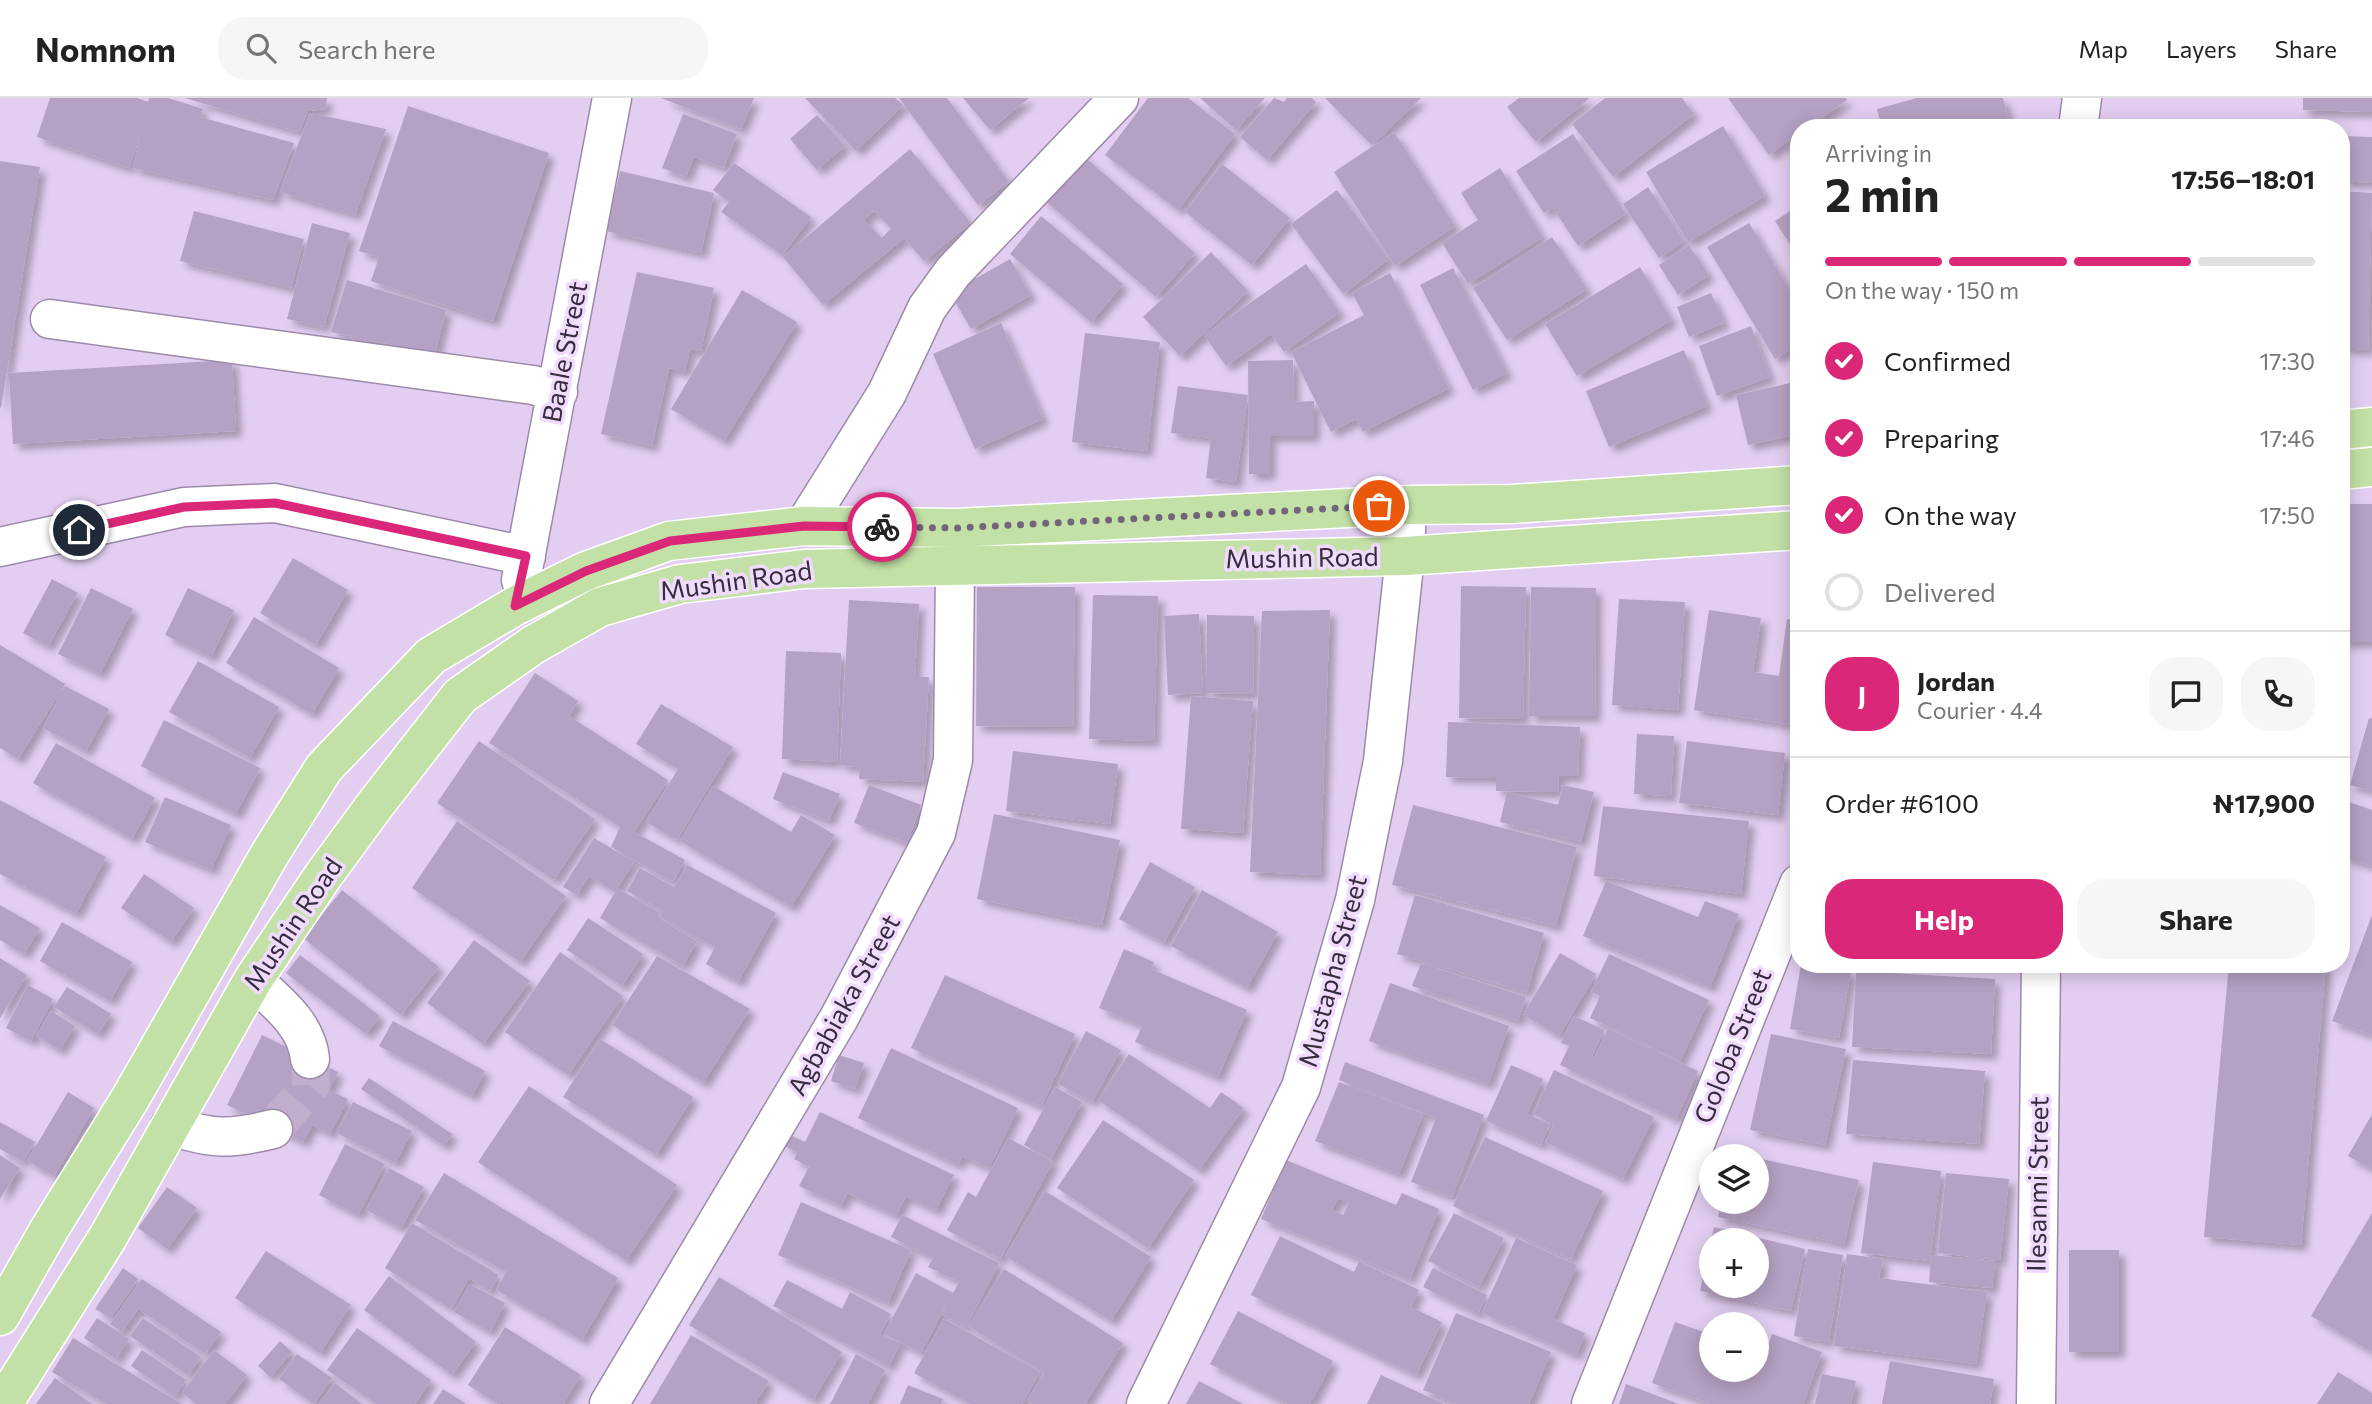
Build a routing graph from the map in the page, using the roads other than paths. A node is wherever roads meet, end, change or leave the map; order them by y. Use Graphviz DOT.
graph roads {
  1 [pos="612,98"];
  2 [pos="1119,98"];
  3 [pos="2082,98"];
  4 [pos="2079,119"];
  5 [pos="50,319"];
  6 [pos="558,392"];
  7 [pos="2372,427"];
  8 [pos="2350,429"];
  9 [pos="2372,467"];
  10 [pos="2350,469"];
  11 [pos="1790,486"];
  12 [pos="1407,505"];
  13 [pos="804,526"];
  14 [pos="1790,531"];
  15 [pos="0,547"];
  16 [pos="526,556"];
  17 [pos="1405,556"];
  18 [pos="955,568"];
  19 [pos="515,606"];
  20 [pos="1790,906"];
  21 [pos="2041,973"];
  22 [pos="253,980"];
  23 [pos="310,1059"];
  24 [pos="170,1126"];
  25 [pos="273,1129"];
  26 [pos="0,1316"];
  27 [pos="3,1404"];
  28 [pos="609,1404"];
  29 [pos="1146,1404"];
  30 [pos="1591,1404"];
  31 [pos="2036,1404"];
  1 -- 6 [label="street, Baale Street"];
  2 -- 13 [label="street"];
  3 -- 4 [label="street"];
  5 -- 6 [label="street"];
  6 -- 16 [label="street, Baale Street"];
  7 -- 8 [label="main road"];
  9 -- 10 [label="main road"];
  11 -- 12 [label="main road, Mushin Road"];
  12 -- 13 [label="main road, Mushin Road"];
  12 -- 17 [label="street, Mustapha Street"];
  13 -- 19 [label="main road, Mushin Road"];
  14 -- 17 [label="main road, Mushin Road"];
  15 -- 16 [label="street"];
  16 -- 19 [label="street, Baale Street"];
  17 -- 18 [label="main road, Mushin Road"];
  17 -- 29 [label="street, Mustapha Street"];
  18 -- 22 [label="main road, Mushin Road"];
  18 -- 28 [label="street, Agbabiaka Street"];
  19 -- 26 [label="main road, Mushin Road"];
  20 -- 30 [label="street, Goloba Street"];
  21 -- 31 [label="street, Ilesanmi Street"];
  22 -- 23 [label="street"];
  22 -- 24 [label="main road, Mushin Road"];
  24 -- 25 [label="street"];
  24 -- 27 [label="main road, Mushin Road"];
}
